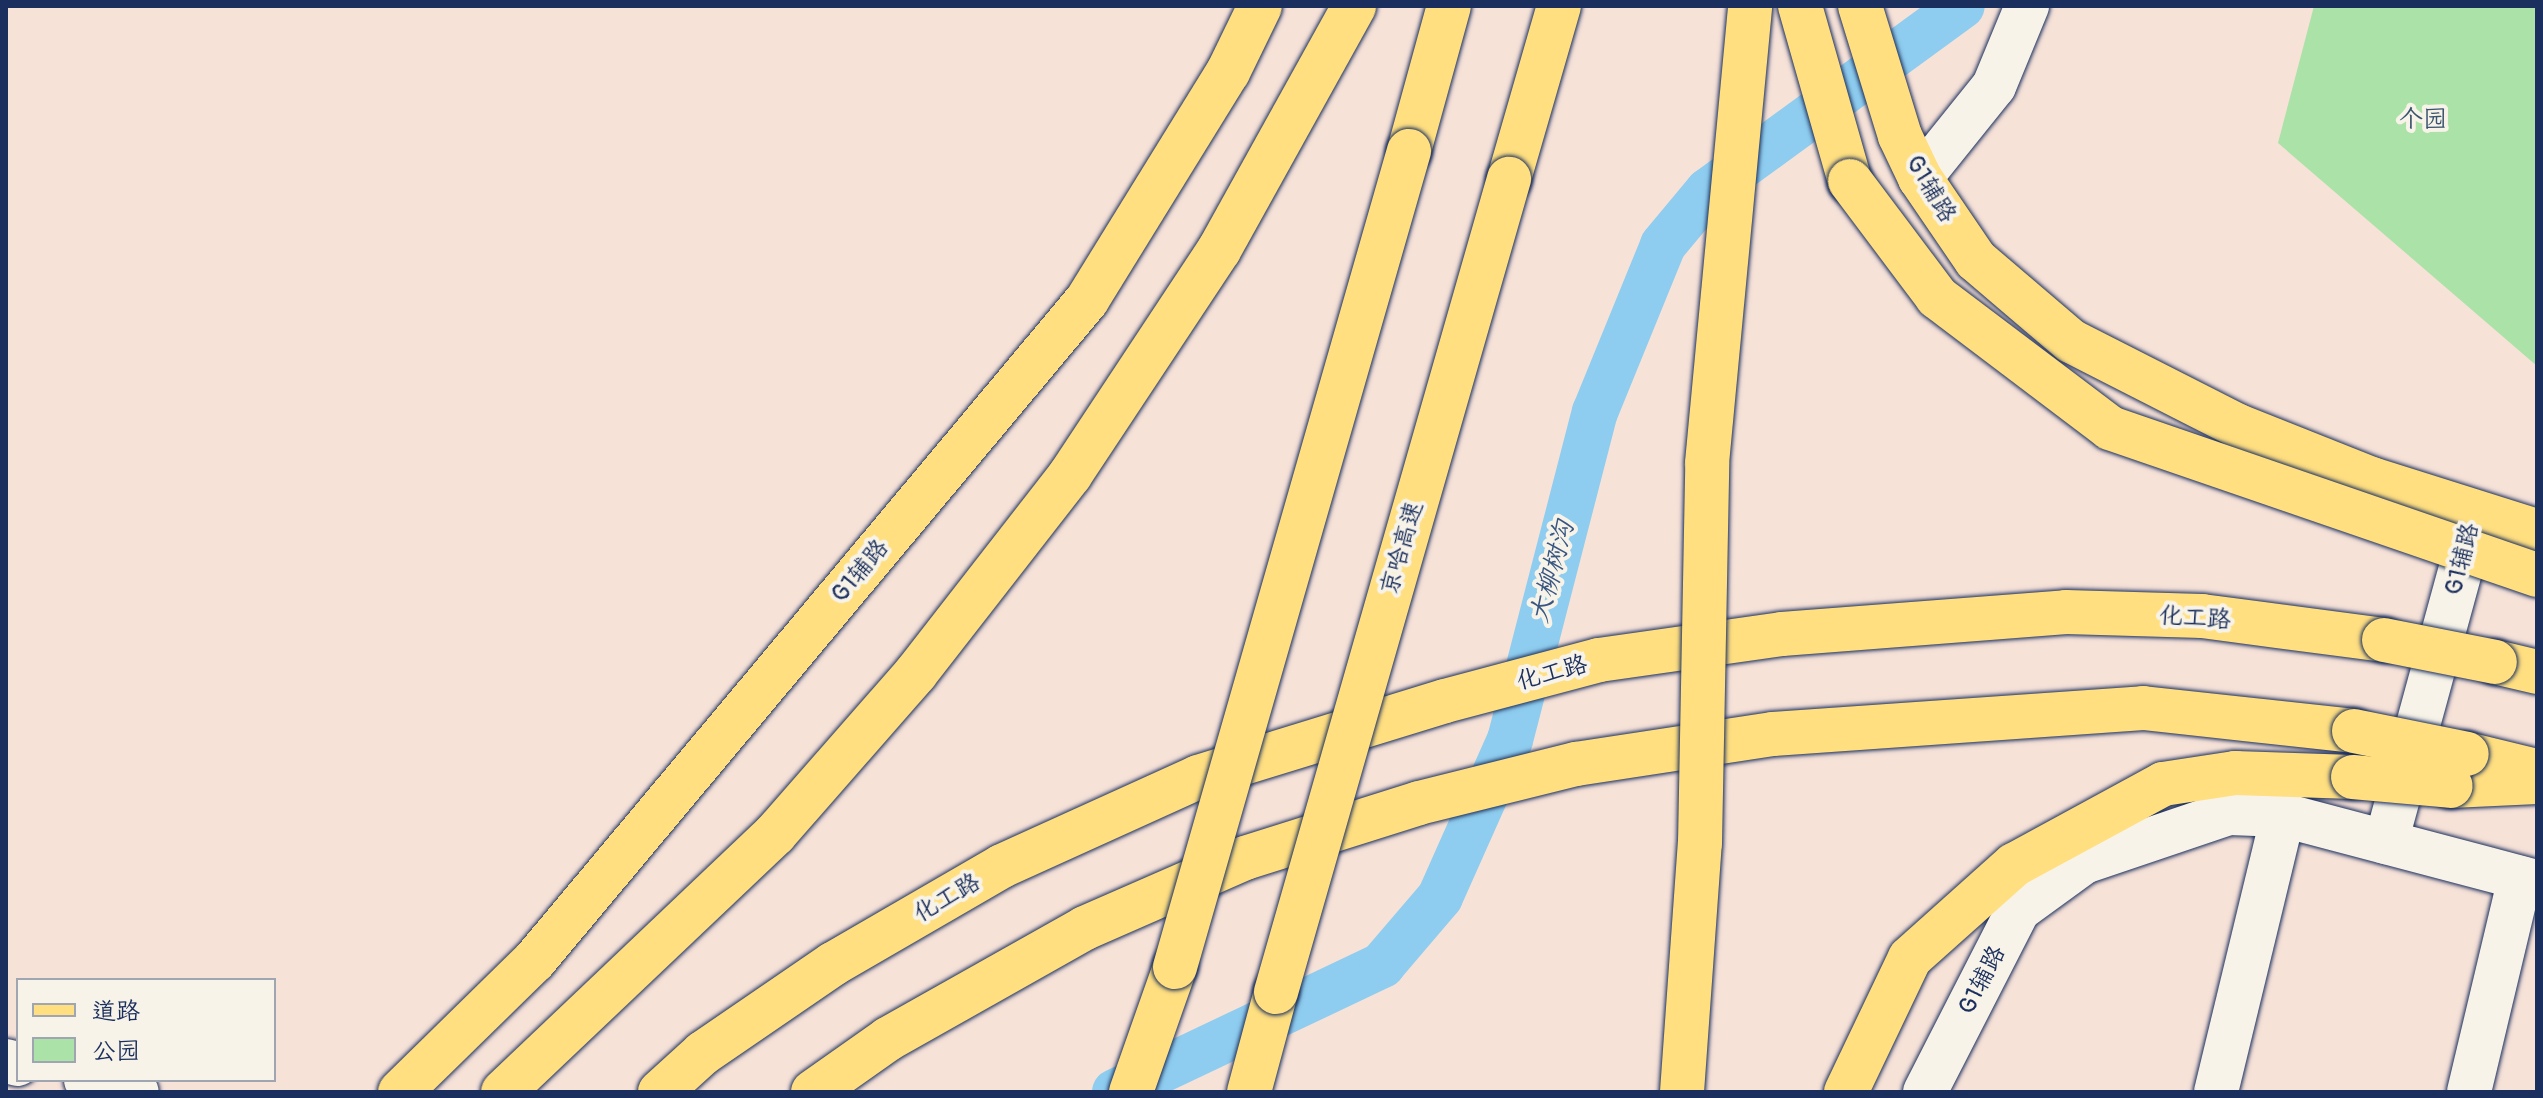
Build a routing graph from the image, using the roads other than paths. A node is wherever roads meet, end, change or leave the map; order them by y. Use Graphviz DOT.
graph roads {
  1 [pos="1260,6"];
  2 [pos="1354,6"];
  3 [pos="1449,6"];
  4 [pos="1559,6"];
  5 [pos="1750,6"];
  6 [pos="1800,6"];
  7 [pos="1860,6"];
  8 [pos="2027,6"];
  9 [pos="1920,178"];
  10 [pos="2476,514"];
  11 [pos="2537,531"];
  12 [pos="2537,575"];
  13 [pos="2537,672"];
  14 [pos="2459,770"];
  15 [pos="2537,771"];
  16 [pos="2537,782"];
  17 [pos="2283,815"];
  18 [pos="2386,842"];
  19 [pos="2528,880"];
  20 [pos="1175,967"];
  21 [pos="94,1082"];
  22 [pos="137,1092"];
  23 [pos="400,1092"];
  24 [pos="503,1092"];
  25 [pos="660,1092"];
  26 [pos="813,1092"];
  27 [pos="1131,1092"];
  28 [pos="1142,1092"];
  29 [pos="1249,1092"];
  30 [pos="1682,1092"];
  31 [pos="1846,1092"];
  32 [pos="1925,1092"];
  33 [pos="2216,1092"];
  34 [pos="2469,1092"];
  1 -- 23 [label="main road, G1辅路"];
  2 -- 24 [label="main road"];
  3 -- 20 [label="main road, bridge"];
  4 -- 29 [label="main road, 京哈高速, bridge"];
  5 -- 30 [label="main road, bridge"];
  6 -- 12 [label="main road, bridge"];
  7 -- 9 [label="main road, G1辅路"];
  8 -- 9 [label="street"];
  9 -- 10 [label="main road, G1辅路"];
  10 -- 11 [label="main road"];
  10 -- 18 [label="street, G1辅路"];
  13 -- 25 [label="main road, 化工路, bridge"];
  14 -- 15 [label="main road"];
  14 -- 16 [label="main road"];
  14 -- 26 [label="main road, bridge"];
  14 -- 31 [label="main road, bridge"];
  17 -- 18 [label="street, G1辅路"];
  17 -- 32 [label="street, G1辅路"];
  17 -- 33 [label="street"];
  18 -- 19 [label="street"];
  19 -- 34 [label="street"];
  20 -- 27 [label="main road"];
  20 -- 28 [label="main road"];
  21 -- 22 [label="street"];
}
